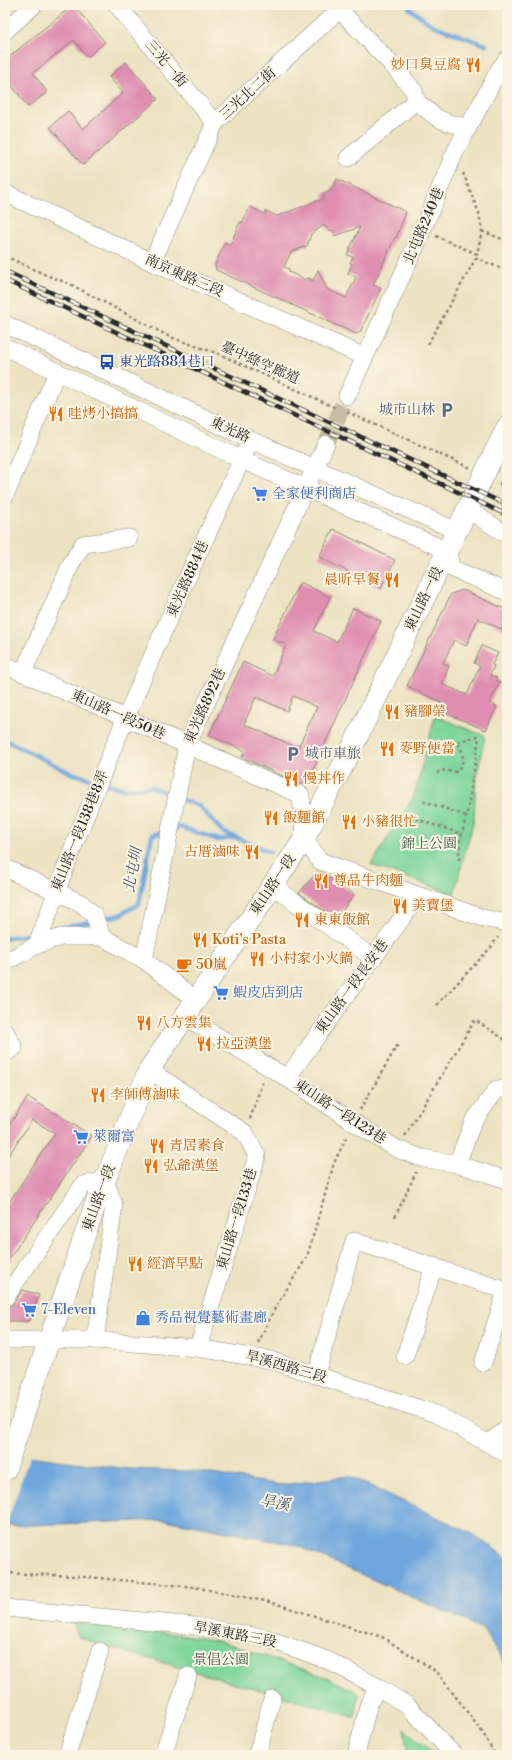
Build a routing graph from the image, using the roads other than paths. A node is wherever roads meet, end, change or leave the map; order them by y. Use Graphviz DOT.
graph roads {
  1 [pos="34,5"];
  2 [pos="117,5"];
  3 [pos="337,8"];
  4 [pos="5,30"];
  5 [pos="507,59"];
  6 [pos="416,101"];
  7 [pos="216,123"];
  8 [pos="467,128"];
  9 [pos="348,158"];
  10 [pos="5,193"];
  11 [pos="152,262"];
  12 [pos="5,324"];
  13 [pos="5,347"];
  14 [pos="365,357"];
  15 [pos="57,372"];
  16 [pos="342,405"];
  17 [pos="507,426"];
  18 [pos="251,440"];
  19 [pos="326,444"];
  20 [pos="242,460"];
  21 [pos="315,469"];
  22 [pos="305,489"];
  23 [pos="5,496"];
  24 [pos="467,509"];
  25 [pos="457,531"];
  26 [pos="507,535"];
  27 [pos="129,538"];
  28 [pos="448,551"];
  29 [pos="507,592"];
  30 [pos="5,665"];
  31 [pos="23,673"];
  32 [pos="125,717"];
  33 [pos="186,745"];
  34 [pos="304,839"];
  35 [pos="5,868"];
  36 [pos="273,886"];
  37 [pos="56,891"];
  38 [pos="418,896"];
  39 [pos="503,929"];
  40 [pos="102,937"];
  41 [pos="36,944"];
  42 [pos="373,958"];
  43 [pos="144,960"];
  44 [pos="5,962"];
  45 [pos="190,1008"];
  46 [pos="5,1031"];
  47 [pos="5,1053"];
  48 [pos="149,1070"];
  49 [pos="287,1078"];
  50 [pos="507,1089"];
  51 [pos="457,1164"];
  52 [pos="104,1180"];
  53 [pos="507,1180"];
  54 [pos="434,1266"];
  55 [pos="507,1291"];
  56 [pos="5,1298"];
  57 [pos="50,1339"];
  58 [pos="5,1340"];
  59 [pos="95,1340"];
  60 [pos="198,1348"];
  61 [pos="405,1356"];
  62 [pos="483,1363"];
  63 [pos="316,1375"];
  64 [pos="507,1429"];
  65 [pos="488,1443"];
  66 [pos="507,1454"];
  67 [pos="5,1470"];
  68 [pos="5,1608"];
  69 [pos="100,1651"];
  70 [pos="188,1676"];
  71 [pos="378,1687"];
  72 [pos="272,1699"];
  73 [pos="67,1755"];
  74 [pos="163,1755"];
  75 [pos="257,1755"];
  76 [pos="356,1755"];
  77 [pos="454,1755"];
  1 -- 4 [label="street"];
  2 -- 7 [label="street, 三光一街"];
  3 -- 6 [label="street"];
  3 -- 7 [label="street, 三光北二街"];
  5 -- 8 [label="street, 北屯路240巷"];
  6 -- 8 [label="street"];
  6 -- 9 [label="street"];
  7 -- 11 [label="street, 三光北二街"];
  8 -- 14 [label="street, 北屯路240巷"];
  10 -- 11 [label="street, 南京東路三段"];
  11 -- 14 [label="street, 南京東路三段"];
  12 -- 18 [label="street, 東光路"];
  13 -- 15 [label="street, 東光路"];
  14 -- 16 [label="street, 北屯路240巷"];
  15 -- 20 [label="street, 東光路"];
  15 -- 23 [label="street"];
  17 -- 24 [label="main road, 東山路一段"];
  18 -- 20 [label="street, 東光路884巷"];
  18 -- 21 [label="street, 東光路"];
  19 -- 21 [label="street, 東光路892巷"];
  20 -- 22 [label="street, 東光路"];
  20 -- 32 [label="street, 東光路884巷"];
  21 -- 22 [label="street, 東光路892巷"];
  21 -- 25 [label="street, 東光路"];
  22 -- 28 [label="street, 東光路"];
  22 -- 33 [label="street, 東光路892巷"];
  24 -- 25 [label="main road, 東山路一段"];
  24 -- 26 [label="street"];
  25 -- 28 [label="main road, 東山路一段"];
  27 -- 31 [label="street"];
  28 -- 29 [label="street"];
  28 -- 34 [label="main road, 東山路一段"];
  30 -- 31 [label="street, 東山路一段50巷"];
  31 -- 32 [label="street, 東山路一段50巷"];
  32 -- 33 [label="street, 東山路一段50巷"];
  32 -- 37 [label="street, 東山路一段138巷8弄"];
  33 -- 34 [label="street, 東山路一段50巷"];
  33 -- 43 [label="street, 東光路892巷"];
  34 -- 36 [label="main road, 東山路一段"];
  34 -- 38 [label="street"];
  35 -- 37 [label="street"];
  36 -- 42 [label="street"];
  36 -- 45 [label="main road, 東山路一段"];
  37 -- 40 [label="street"];
  37 -- 41 [label="street, 東山路一段138巷8弄"];
  38 -- 39 [label="street"];
  38 -- 42 [label="street, 東山路一段長安巷"];
  40 -- 41 [label="street"];
  40 -- 43 [label="street, 東山路一段123巷"];
  41 -- 44 [label="street"];
  42 -- 49 [label="street, 東山路一段長安巷"];
  43 -- 45 [label="street, 東山路一段123巷"];
  45 -- 48 [label="main road, 東山路一段"];
  45 -- 49 [label="street, 東山路一段123巷"];
  46 -- 47 [label="street"];
  48 -- 52 [label="main road, 東山路一段"];
  48 -- 60 [label="street, 東山路一段133巷"];
  49 -- 51 [label="street, 東山路一段123巷"];
  50 -- 51 [label="street"];
  51 -- 53 [label="street, 東山路一段123巷"];
  52 -- 56 [label="street"];
  52 -- 57 [label="main road, 東山路一段"];
  52 -- 59 [label="street"];
  54 -- 55 [label="street"];
  54 -- 61 [label="street"];
  54 -- 63 [label="street"];
  55 -- 62 [label="street"];
  57 -- 58 [label="street, 旱溪西路三段"];
  57 -- 59 [label="street, 旱溪西路三段"];
  57 -- 67 [label="main road, 東山路一段"];
  59 -- 60 [label="street, 旱溪西路三段"];
  60 -- 63 [label="street, 旱溪西路三段"];
  63 -- 65 [label="street, 旱溪西路三段"];
  64 -- 65 [label="street"];
  65 -- 66 [label="street, 旱溪西路三段"];
  68 -- 71 [label="street, 旱溪東路三段"];
  69 -- 73 [label="street"];
  70 -- 74 [label="street"];
  71 -- 76 [label="street"];
  71 -- 77 [label="street, 旱溪東路三段"];
  72 -- 75 [label="street"];
}
